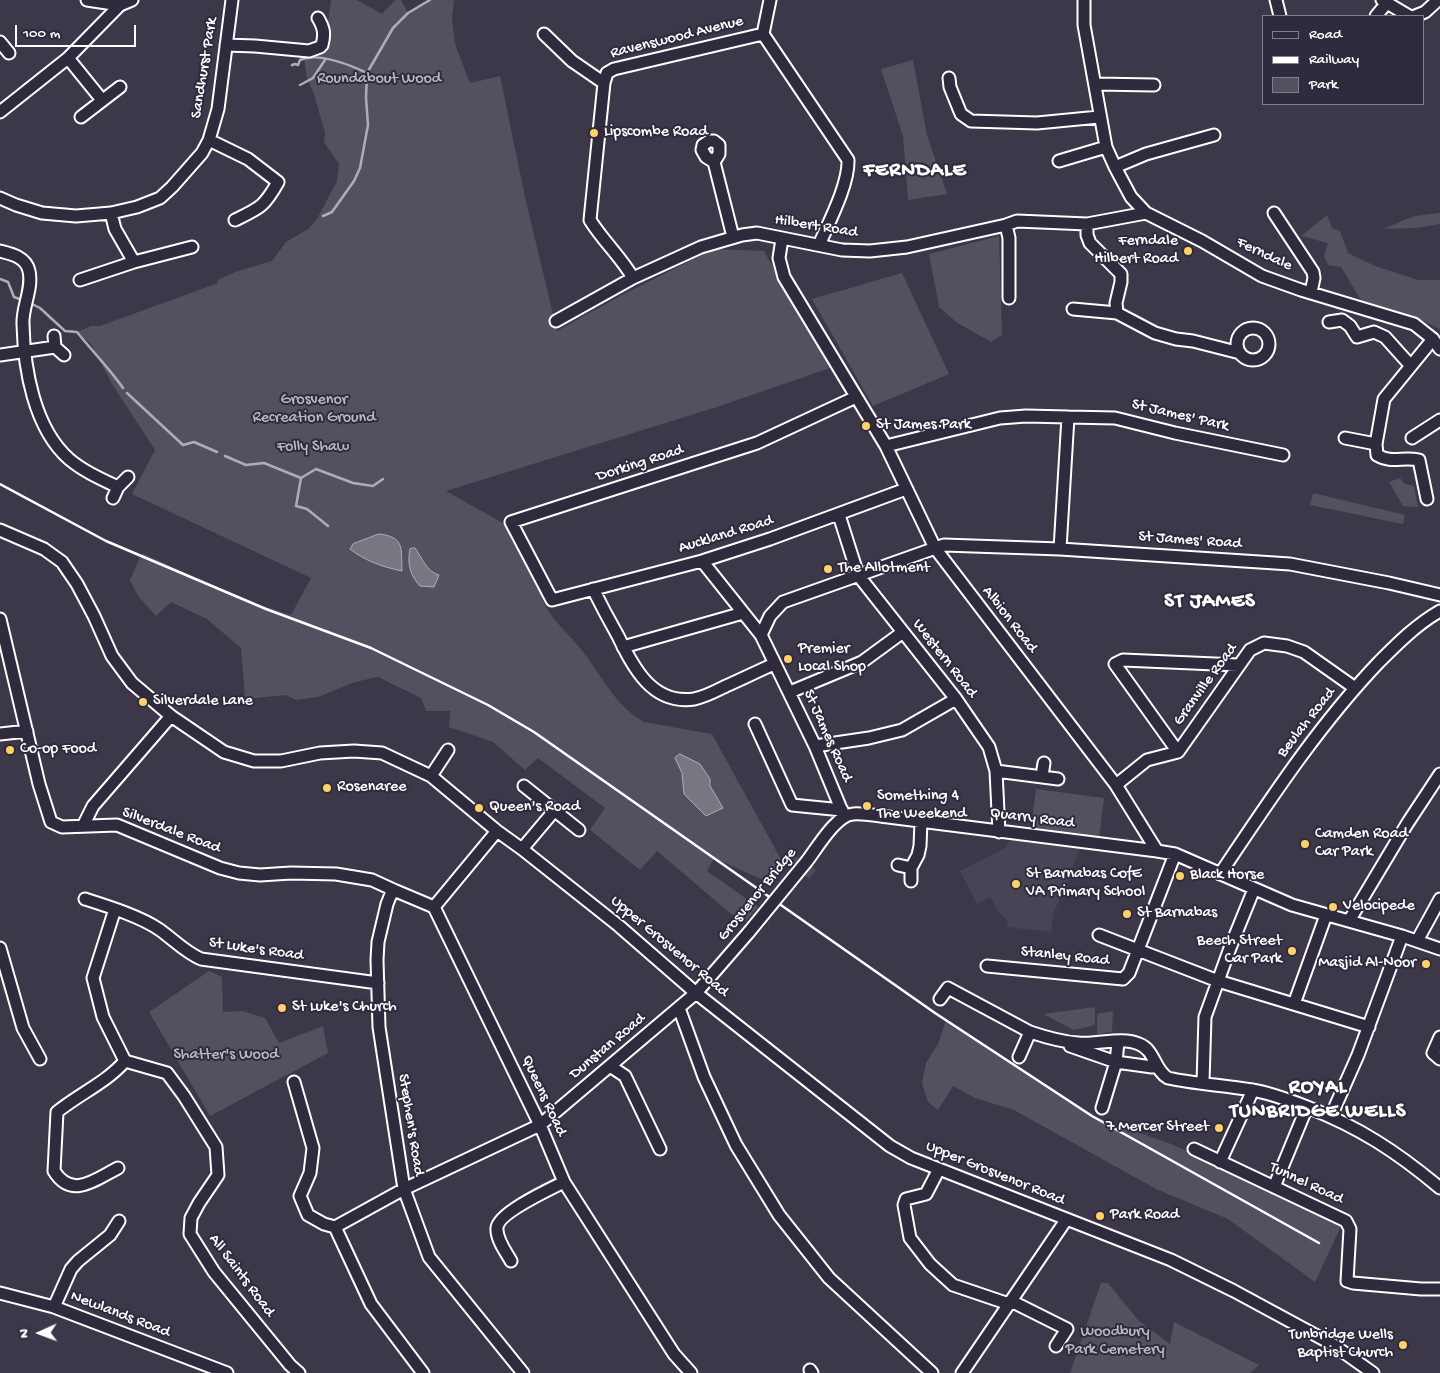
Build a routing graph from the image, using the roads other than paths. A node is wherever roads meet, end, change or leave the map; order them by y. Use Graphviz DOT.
graph roads {
  1 [pos="87,0"];
  2 [pos="132,0"];
  3 [pos="232,0"];
  4 [pos="770,0"];
  5 [pos="1084,0"];
  6 [pos="1276,0"];
  7 [pos="1438,0"];
  8 [pos="1384,2"];
  9 [pos="120,6"];
  10 [pos="1280,15"];
  11 [pos="1377,15"];
  12 [pos="1407,15"];
  13 [pos="1418,15"];
  14 [pos="318,18"];
  15 [pos="544,34"];
  16 [pos="763,34"];
  17 [pos="0,42"];
  18 [pos="226,45"];
  19 [pos="8,53"];
  20 [pos="68,58"];
  21 [pos="949,78"];
  22 [pos="604,83"];
  23 [pos="1095,84"];
  24 [pos="1154,84"];
  25 [pos="120,87"];
  26 [pos="102,100"];
  27 [pos="0,112"];
  28 [pos="81,117"];
  29 [pos="1100,118"];
  30 [pos="1214,135"];
  31 [pos="209,140"];
  32 [pos="1106,147"];
  33 [pos="1059,161"];
  34 [pos="714,162"];
  35 [pos="1114,167"];
  36 [pos="0,198"];
  37 [pos="111,213"];
  38 [pos="1146,213"];
  39 [pos="1274,213"];
  40 [pos="235,220"];
  41 [pos="1087,224"];
  42 [pos="1006,225"];
  43 [pos="732,237"];
  44 [pos="782,239"];
  45 [pos="819,245"];
  46 [pos="192,246"];
  47 [pos="0,251"];
  48 [pos="134,262"];
  49 [pos="634,278"];
  50 [pos="80,280"];
  51 [pos="1311,292"];
  52 [pos="1009,298"];
  53 [pos="1073,310"];
  54 [pos="1117,313"];
  55 [pos="556,321"];
  56 [pos="1329,322"];
  57 [pos="1433,339"];
  58 [pos="1440,350"];
  59 [pos="25,351"];
  60 [pos="1240,353"];
  61 [pos="0,355"];
  62 [pos="64,355"];
  63 [pos="1412,366"];
  64 [pos="856,397"];
  65 [pos="1068,417"];
  66 [pos="1440,420"];
  67 [pos="1345,438"];
  68 [pos="1412,438"];
  69 [pos="1376,444"];
  70 [pos="886,446"];
  71 [pos="1283,455"];
  72 [pos="128,477"];
  73 [pos="118,487"];
  74 [pos="906,489"];
  75 [pos="113,498"];
  76 [pos="1427,499"];
  77 [pos="839,515"];
  78 [pos="0,530"];
  79 [pos="935,548"];
  80 [pos="1060,549"];
  81 [pos="702,561"];
  82 [pos="858,575"];
  83 [pos="593,589"];
  84 [pos="1440,595"];
  85 [pos="552,600"];
  86 [pos="1440,611"];
  87 [pos="743,613"];
  88 [pos="0,619"];
  89 [pos="902,632"];
  90 [pos="762,635"];
  91 [pos="623,647"];
  92 [pos="5,659"];
  93 [pos="774,664"];
  94 [pos="1238,665"];
  95 [pos="1355,688"];
  96 [pos="790,692"];
  97 [pos="956,699"];
  98 [pos="171,716"];
  99 [pos="755,724"];
  100 [pos="26,731"];
  101 [pos="0,734"];
  102 [pos="815,746"];
  103 [pos="448,750"];
  104 [pos="1178,752"];
  105 [pos="1044,763"];
  106 [pos="996,772"];
  107 [pos="1440,774"];
  108 [pos="431,776"];
  109 [pos="1042,776"];
  110 [pos="1058,779"];
  111 [pos="1116,785"];
  112 [pos="527,793"];
  113 [pos="554,811"];
  114 [pos="843,813"];
  115 [pos="921,822"];
  116 [pos="82,826"];
  117 [pos="579,830"];
  118 [pos="497,831"];
  119 [pos="999,832"];
  120 [pos="522,849"];
  121 [pos="1157,850"];
  122 [pos="1175,854"];
  123 [pos="898,865"];
  124 [pos="911,868"];
  125 [pos="1220,874"];
  126 [pos="910,881"];
  127 [pos="1254,889"];
  128 [pos="396,891"];
  129 [pos="85,899"];
  130 [pos="1440,899"];
  131 [pos="434,908"];
  132 [pos="115,909"];
  133 [pos="1326,915"];
  134 [pos="1349,921"];
  135 [pos="1099,935"];
  136 [pos="1402,936"];
  137 [pos="1417,941"];
  138 [pos="0,948"];
  139 [pos="1440,949"];
  140 [pos="1137,950"];
  141 [pos="987,966"];
  142 [pos="1218,981"];
  143 [pos="378,983"];
  144 [pos="696,993"];
  145 [pos="940,999"];
  146 [pos="1294,1004"];
  147 [pos="679,1008"];
  148 [pos="1369,1027"];
  149 [pos="1030,1032"];
  150 [pos="1041,1036"];
  151 [pos="1440,1037"];
  152 [pos="1118,1042"];
  153 [pos="1436,1056"];
  154 [pos="1019,1057"];
  155 [pos="40,1059"];
  156 [pos="125,1061"];
  157 [pos="1116,1062"];
  158 [pos="610,1066"];
  159 [pos="1158,1066"];
  160 [pos="294,1082"];
  161 [pos="1202,1082"];
  162 [pos="1253,1090"];
  163 [pos="1307,1107"];
  164 [pos="1102,1108"];
  165 [pos="1331,1116"];
  166 [pos="540,1125"];
  167 [pos="660,1150"];
  168 [pos="1194,1150"];
  169 [pos="1220,1162"];
  170 [pos="118,1168"];
  171 [pos="939,1169"];
  172 [pos="564,1182"];
  173 [pos="1274,1187"];
  174 [pos="1440,1188"];
  175 [pos="404,1189"];
  176 [pos="1066,1220"];
  177 [pos="119,1221"];
  178 [pos="335,1227"];
  179 [pos="511,1261"];
  180 [pos="1440,1289"];
  181 [pos="0,1293"];
  182 [pos="1010,1302"];
  183 [pos="54,1307"];
  184 [pos="1056,1346"];
  185 [pos="228,1373"];
  186 [pos="299,1373"];
  187 [pos="423,1373"];
  188 [pos="523,1373"];
  189 [pos="690,1373"];
  190 [pos="932,1373"];
  191 [pos="962,1373"];
  192 [pos="1372,1373"];
  1 -- 9 [label="street"];
  2 -- 9 [label="street"];
  3 -- 18 [label="street, Sandhurst Park"];
  4 -- 16 [label="street"];
  5 -- 23 [label="street, Ferndale"];
  6 -- 10 [label="street"];
  7 -- 13 [label="street"];
  8 -- 11 [label="street"];
  8 -- 12 [label="street"];
  9 -- 20 [label="street"];
  14 -- 18 [label="street"];
  15 -- 22 [label="street"];
  16 -- 22 [label="street, Ravenswood Avenue"];
  16 -- 45 [label="street, Ravenswood Avenue"];
  17 -- 19 [label="street"];
  18 -- 31 [label="street, Sandhurst Park"];
  20 -- 26 [label="street"];
  20 -- 27 [label="street"];
  21 -- 29 [label="street"];
  22 -- 49 [label="street, Ravenswood Avenue"];
  23 -- 24 [label="street"];
  23 -- 29 [label="street, Ferndale"];
  25 -- 26 [label="street"];
  26 -- 28 [label="street"];
  29 -- 32 [label="street, Ferndale"];
  30 -- 35 [label="street"];
  31 -- 37 [label="street, Sandhurst Park"];
  31 -- 40 [label="street"];
  32 -- 33 [label="street"];
  32 -- 35 [label="street, Ferndale"];
  34 -- 43 [label="street"];
  35 -- 38 [label="street, Ferndale"];
  36 -- 37 [label="street, Sandhurst Park"];
  37 -- 48 [label="street"];
  38 -- 41 [label="street, Hilbert Road"];
  38 -- 51 [label="street, Ferndale"];
  39 -- 51 [label="street"];
  41 -- 42 [label="street, Hilbert Road"];
  41 -- 54 [label="street"];
  42 -- 45 [label="street, Hilbert Road"];
  42 -- 52 [label="street"];
  43 -- 44 [label="street, Hilbert Road"];
  43 -- 49 [label="street, Hilbert Road"];
  44 -- 45 [label="street, Hilbert Road"];
  44 -- 64 [label="street, Albion Road"];
  46 -- 48 [label="street"];
  47 -- 59 [label="street"];
  48 -- 50 [label="street"];
  49 -- 55 [label="street, Hilbert Road"];
  51 -- 57 [label="street, Ferndale"];
  53 -- 54 [label="street"];
  54 -- 60 [label="street"];
  56 -- 63 [label="street"];
  57 -- 58 [label="street, Ferndale"];
  57 -- 63 [label="street"];
  59 -- 61 [label="street"];
  59 -- 62 [label="street"];
  59 -- 73 [label="street"];
  63 -- 69 [label="street"];
  64 -- 70 [label="street, Albion Road"];
  64 -- 85 [label="street, Dorking Road"];
  65 -- 70 [label="street, St James' Park"];
  65 -- 71 [label="street, St James' Park"];
  65 -- 80 [label="street"];
  66 -- 68 [label="street"];
  67 -- 69 [label="street"];
  69 -- 76 [label="street"];
  70 -- 74 [label="street, Albion Road"];
  72 -- 73 [label="street"];
  73 -- 75 [label="street"];
  74 -- 77 [label="street, Auckland Road"];
  74 -- 79 [label="street, Albion Road"];
  77 -- 81 [label="street, Auckland Road"];
  77 -- 82 [label="street, Western Road"];
  78 -- 98 [label="street, Upper Grosvenor Road"];
  79 -- 80 [label="street, St James' Road"];
  79 -- 82 [label="street"];
  79 -- 111 [label="street, Albion Road"];
  80 -- 84 [label="street, St James' Road"];
  81 -- 83 [label="street, Auckland Road"];
  81 -- 87 [label="street, St James Road"];
  82 -- 89 [label="street, Western Road"];
  82 -- 90 [label="street"];
  83 -- 85 [label="street, Auckland Road"];
  83 -- 91 [label="street"];
  86 -- 95 [label="street, Beulah Road"];
  87 -- 90 [label="street, St James Road"];
  87 -- 91 [label="street"];
  88 -- 92 [label="street, Silverdale Road"];
  89 -- 96 [label="street"];
  89 -- 97 [label="street, Western Road"];
  90 -- 93 [label="street, St James Road"];
  91 -- 93 [label="street"];
  92 -- 100 [label="street, Silverdale Road"];
  93 -- 96 [label="street, St James Road"];
  94 -- 95 [label="street, Granville Road"];
  94 -- 104 [label="street, Granville Road"];
  94 -- 104 [label="street"];
  95 -- 125 [label="street, Beulah Road"];
  96 -- 102 [label="street, St James Road"];
  97 -- 102 [label="street"];
  97 -- 106 [label="street, Western Road"];
  98 -- 108 [label="street, Upper Grosvenor Road"];
  98 -- 116 [label="street"];
  99 -- 114 [label="street, Quarry Road"];
  100 -- 101 [label="street"];
  100 -- 116 [label="street, Silverdale Road"];
  102 -- 114 [label="street, St James Road"];
  103 -- 108 [label="street"];
  104 -- 111 [label="street, Granville Road"];
  105 -- 109 [label="street"];
  106 -- 109 [label="street"];
  106 -- 119 [label="street, Western Road"];
  107 -- 134 [label="street"];
  108 -- 118 [label="street, Upper Grosvenor Road"];
  109 -- 110 [label="street"];
  111 -- 121 [label="street, Albion Road"];
  112 -- 113 [label="street"];
  113 -- 117 [label="street"];
  113 -- 120 [label="street"];
  114 -- 115 [label="street, Quarry Road"];
  114 -- 144 [label="street, Grosvenor Bridge, bridge"];
  115 -- 119 [label="street, Quarry Road"];
  115 -- 124 [label="street"];
  116 -- 128 [label="street, Silverdale Road"];
  118 -- 120 [label="street, Upper Grosvenor Road"];
  118 -- 131 [label="street"];
  119 -- 121 [label="street, Quarry Road"];
  120 -- 144 [label="street, Upper Grosvenor Road"];
  121 -- 122 [label="street, Quarry Road"];
  122 -- 125 [label="street, Quarry Road"];
  122 -- 140 [label="street, Stanley Road"];
  123 -- 124 [label="street"];
  124 -- 126 [label="street"];
  125 -- 127 [label="street, Quarry Road"];
  127 -- 133 [label="street, Quarry Road"];
  127 -- 142 [label="street"];
  128 -- 131 [label="street"];
  128 -- 143 [label="street, Stephen's Road"];
  129 -- 132 [label="street, St Luke's Road"];
  130 -- 137 [label="street"];
  131 -- 166 [label="street, Queens Road"];
  132 -- 143 [label="street, St Luke's Road"];
  132 -- 156 [label="street"];
  133 -- 134 [label="street, Quarry Road"];
  133 -- 146 [label="street"];
  134 -- 136 [label="street, Quarry Road"];
  135 -- 140 [label="street"];
  136 -- 137 [label="street, Quarry Road"];
  136 -- 148 [label="street"];
  137 -- 139 [label="street, Quarry Road"];
  138 -- 155 [label="street"];
  140 -- 141 [label="street, Stanley Road"];
  140 -- 142 [label="street"];
  142 -- 146 [label="street"];
  142 -- 161 [label="street"];
  143 -- 175 [label="street, Stephen's Road"];
  144 -- 147 [label="street, Dunstan Road"];
  144 -- 171 [label="street, Upper Grosvenor Road"];
  145 -- 149 [label="street"];
  146 -- 148 [label="street"];
  147 -- 158 [label="street, Dunstan Road"];
  147 -- 190 [label="street"];
  148 -- 165 [label="street"];
  149 -- 150 [label="street"];
  149 -- 154 [label="street"];
  150 -- 152 [label="street"];
  150 -- 157 [label="street"];
  151 -- 153 [label="street"];
  152 -- 157 [label="street"];
  152 -- 159 [label="street"];
  156 -- 170 [label="street"];
  156 -- 186 [label="street, All Saints Road"];
  157 -- 159 [label="street"];
  157 -- 164 [label="street"];
  158 -- 166 [label="street, Dunstan Road"];
  158 -- 167 [label="street"];
  159 -- 161 [label="street"];
  160 -- 178 [label="street"];
  161 -- 162 [label="street"];
  162 -- 163 [label="street"];
  162 -- 169 [label="street"];
  163 -- 165 [label="street"];
  163 -- 173 [label="street"];
  165 -- 174 [label="street"];
  166 -- 172 [label="street, Queens Road"];
  166 -- 175 [label="street, Dunstan Road"];
  168 -- 169 [label="street, Tunnel Road"];
  169 -- 173 [label="street, Tunnel Road"];
  171 -- 176 [label="street, Upper Grosvenor Road"];
  171 -- 182 [label="street"];
  172 -- 179 [label="street"];
  172 -- 189 [label="street, Queens Road"];
  173 -- 180 [label="street, Tunnel Road"];
  175 -- 178 [label="street, Dunstan Road"];
  175 -- 188 [label="street, Stephen's Road"];
  176 -- 182 [label="street"];
  176 -- 192 [label="street, Upper Grosvenor Road"];
  177 -- 183 [label="street"];
  178 -- 187 [label="street"];
  181 -- 183 [label="street, Newlands Road"];
  182 -- 184 [label="street"];
  182 -- 191 [label="street"];
  183 -- 185 [label="street, Newlands Road"];
}
